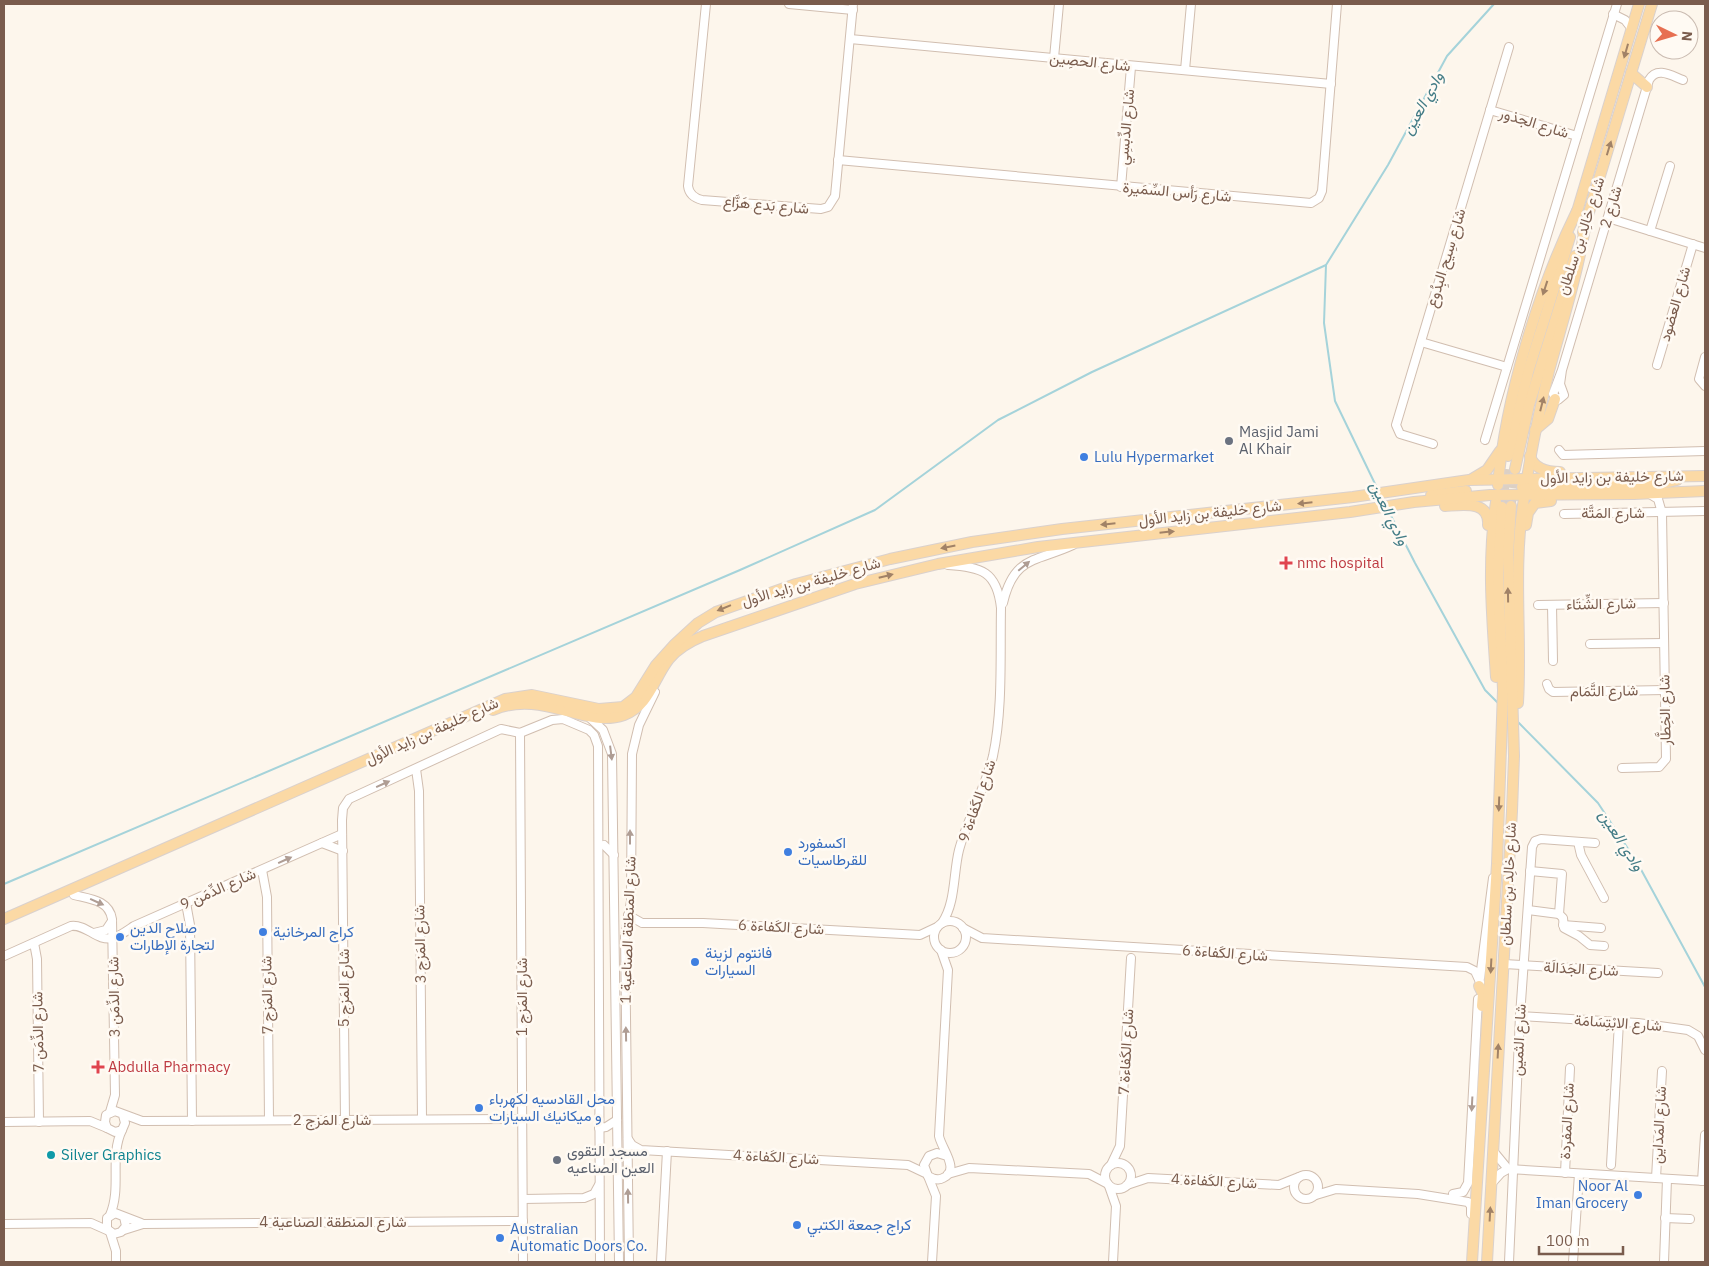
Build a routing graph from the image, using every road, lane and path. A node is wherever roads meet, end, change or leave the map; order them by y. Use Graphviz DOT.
graph roads {
  1 [pos="706,4"];
  2 [pos="788,4"];
  3 [pos="1059,4"];
  4 [pos="1191,4"];
  5 [pos="1337,4"];
  6 [pos="1617,4"];
  7 [pos="1652,4"];
  8 [pos="853,7"];
  9 [pos="1638,8"];
  10 [pos="1616,15"];
  11 [pos="1632,29"];
  12 [pos="850,39"];
  13 [pos="1509,47"];
  14 [pos="1054,58"];
  15 [pos="1131,67"];
  16 [pos="1185,70"];
  17 [pos="1631,73"];
  18 [pos="1683,80"];
  19 [pos="1331,84"];
  20 [pos="1647,88"];
  21 [pos="1490,110"];
  22 [pos="1577,136"];
  23 [pos="838,160"];
  24 [pos="1670,166"];
  25 [pos="1121,187"];
  26 [pos="1577,211"];
  27 [pos="1608,218"];
  28 [pos="1585,228"];
  29 [pos="1650,230"];
  30 [pos="1693,244"];
  31 [pos="1705,248"];
  32 [pos="1421,342"];
  33 [pos="1705,357"];
  34 [pos="1657,365"];
  35 [pos="1507,367"];
  36 [pos="1705,386"];
  37 [pos="1555,399"];
  38 [pos="1535,430"];
  39 [pos="1485,440"];
  40 [pos="1504,443"];
  41 [pos="1433,444"];
  42 [pos="1559,450"];
  43 [pos="1705,451"];
  44 [pos="1530,456"];
  45 [pos="1660,476"];
  46 [pos="1692,476"];
  47 [pos="1705,476"];
  48 [pos="1469,480"];
  49 [pos="1526,486"];
  50 [pos="1498,488"];
  51 [pos="1705,491"];
  52 [pos="1673,492"];
  53 [pos="1648,493"];
  54 [pos="1634,494"];
  55 [pos="1417,502"];
  56 [pos="1506,507"];
  57 [pos="1662,511"];
  58 [pos="1705,511"];
  59 [pos="1564,514"];
  60 [pos="1079,542"];
  61 [pos="938,564"];
  62 [pos="813,580"];
  63 [pos="1490,584"];
  64 [pos="830,591"];
  65 [pos="1518,593"];
  66 [pos="1664,603"];
  67 [pos="1538,605"];
  68 [pos="1552,605"];
  69 [pos="1002,608"];
  70 [pos="1506,643"];
  71 [pos="1664,643"];
  72 [pos="1590,644"];
  73 [pos="1553,661"];
  74 [pos="666,664"];
  75 [pos="1547,684"];
  76 [pos="1665,690"];
  77 [pos="586,714"];
  78 [pos="520,733"];
  79 [pos="1622,768"];
  80 [pos="416,769"];
  81 [pos="342,834"];
  82 [pos="614,838"];
  83 [pos="1578,842"];
  84 [pos="1595,843"];
  85 [pos="322,844"];
  86 [pos="601,846"];
  87 [pos="343,851"];
  88 [pos="614,855"];
  89 [pos="1497,864"];
  90 [pos="262,870"];
  91 [pos="1530,871"];
  92 [pos="74,895"];
  93 [pos="1604,898"];
  94 [pos="186,903"];
  95 [pos="952,904"];
  96 [pos="1528,910"];
  97 [pos="1559,914"];
  98 [pos="628,916"];
  99 [pos="4,919"];
  100 [pos="112,919"];
  101 [pos="642,923"];
  102 [pos="940,925"];
  103 [pos="1563,925"];
  104 [pos="4,926"];
  105 [pos="962,927"];
  106 [pos="1601,928"];
  107 [pos="920,934"];
  108 [pos="96,935"];
  109 [pos="625,936"];
  110 [pos="113,938"];
  111 [pos="982,938"];
  112 [pos="34,943"];
  113 [pos="1604,946"];
  114 [pos="939,948"];
  115 [pos="962,948"];
  116 [pos="113,950"];
  117 [pos="4,956"];
  118 [pos="1482,956"];
  119 [pos="1131,958"];
  120 [pos="1504,964"];
  121 [pos="1523,966"];
  122 [pos="1467,967"];
  123 [pos="948,970"];
  124 [pos="1658,973"];
  125 [pos="1479,984"];
  126 [pos="615,999"];
  127 [pos="626,1002"];
  128 [pos="1520,1016"];
  129 [pos="1619,1022"];
  130 [pos="1705,1050"];
  131 [pos="1486,1065"];
  132 [pos="1570,1068"];
  133 [pos="1662,1072"];
  134 [pos="115,1094"];
  135 [pos="109,1113"];
  136 [pos="123,1114"];
  137 [pos="422,1119"];
  138 [pos="522,1119"];
  139 [pos="268,1120"];
  140 [pos="345,1120"];
  141 [pos="617,1120"];
  142 [pos="90,1121"];
  143 [pos="142,1121"];
  144 [pos="192,1121"];
  145 [pos="4,1122"];
  146 [pos="39,1122"];
  147 [pos="1482,1123"];
  148 [pos="602,1127"];
  149 [pos="107,1129"];
  150 [pos="122,1129"];
  151 [pos="617,1134"];
  152 [pos="1705,1134"];
  153 [pos="939,1136"];
  154 [pos="628,1139"];
  155 [pos="1120,1146"];
  156 [pos="115,1148"];
  157 [pos="644,1150"];
  158 [pos="1493,1151"];
  159 [pos="666,1152"];
  160 [pos="930,1155"];
  161 [pos="948,1158"];
  162 [pos="628,1164"];
  163 [pos="908,1165"];
  164 [pos="1611,1165"];
  165 [pos="1111,1166"];
  166 [pos="969,1168"];
  167 [pos="1127,1168"];
  168 [pos="1511,1170"];
  169 [pos="1565,1173"];
  170 [pos="1089,1174"];
  171 [pos="1579,1174"];
  172 [pos="928,1175"];
  173 [pos="947,1176"];
  174 [pos="1299,1177"];
  175 [pos="1148,1178"];
  176 [pos="1656,1178"];
  177 [pos="1667,1179"];
  178 [pos="1316,1180"];
  179 [pos="1704,1181"];
  180 [pos="1491,1184"];
  181 [pos="599,1185"];
  182 [pos="1109,1185"];
  183 [pos="1279,1185"];
  184 [pos="1126,1186"];
  185 [pos="1336,1188"];
  186 [pos="1453,1194"];
  187 [pos="1298,1195"];
  188 [pos="1316,1195"];
  189 [pos="936,1196"];
  190 [pos="1435,1196"];
  191 [pos="116,1197"];
  192 [pos="584,1198"];
  193 [pos="523,1199"];
  194 [pos="600,1205"];
  195 [pos="1116,1206"];
  196 [pos="109,1215"];
  197 [pos="124,1216"];
  198 [pos="1665,1218"];
  199 [pos="1690,1219"];
  200 [pos="523,1221"];
  201 [pos="91,1223"];
  202 [pos="4,1224"];
  203 [pos="143,1224"];
  204 [pos="124,1230"];
  205 [pos="109,1231"];
  206 [pos="116,1251"];
  207 [pos="116,1262"];
  208 [pos="523,1262"];
  209 [pos="600,1262"];
  210 [pos="619,1262"];
  211 [pos="629,1262"];
  212 [pos="661,1262"];
  213 [pos="932,1262"];
  214 [pos="1113,1262"];
  215 [pos="1468,1262"];
  216 [pos="1472,1262"];
  217 [pos="1487,1262"];
  218 [pos="1509,1262"];
  219 [pos="1573,1262"];
  220 [pos="1664,1262"];
  1 -- 23 [label="street, شارع بَدع هَزَّاع"];
  2 -- 8 [label="street"];
  3 -- 14 [label="street"];
  4 -- 16 [label="street"];
  5 -- 19 [label="street, شارع رَأس السِّمَيرة"];
  6 -- 10 [label="street"];
  7 -- 17 [label="main road, شارع خالِد بن سلطان"];
  8 -- 12 [label="street, شارع بَدع هَزَّاع"];
  9 -- 10 [label="street"];
  9 -- 11 [label="main road, شارع خالِد بن سلطان"];
  10 -- 11 [label="street"];
  10 -- 22 [label="street"];
  11 -- 26 [label="main road, شارع خالِد بن سلطان, one-way"];
  12 -- 14 [label="street, شارع الحصِين"];
  12 -- 23 [label="street, شارع بَدع هَزَّاع"];
  13 -- 21 [label="street, شارع سِيح البِدُوع"];
  14 -- 15 [label="street, شارع الحصِين"];
  15 -- 16 [label="street, شارع الحصِين"];
  15 -- 25 [label="street, شارع الدِّبسِي"];
  16 -- 19 [label="street, شارع الحصِين"];
  17 -- 20 [label="main road"];
  28 -- 17 [label="main road, شارع خالِد بن سلطان, one-way"];
  18 -- 20 [label="street, شارع 2"];
  19 -- 25 [label="street, شارع رَأس السِّمَيرة"];
  20 -- 27 [label="street, شارع 2"];
  21 -- 22 [label="street, شارع الجذور"];
  21 -- 32 [label="street, شارع سِيح البِدُوع"];
  22 -- 35 [label="street"];
  23 -- 25 [label="street, شارع رَأس السِّمَيرة"];
  24 -- 29 [label="street"];
  26 -- 28 [label="main road, شارع خالِد بن سلطان"];
  26 -- 40 [label="main road, one-way"];
  27 -- 29 [label="street"];
  27 -- 37 [label="street, شارع 2"];
  38 -- 28 [label="main road, one-way"];
  29 -- 30 [label="street"];
  30 -- 31 [label="street"];
  30 -- 34 [label="street, شارع العضود"];
  32 -- 35 [label="street"];
  32 -- 41 [label="street, شارع سِيح البِدُوع"];
  33 -- 36 [label="street"];
  35 -- 39 [label="street"];
  37 -- 38 [label="main road"];
  38 -- 44 [label="main road"];
  40 -- 48 [label="main road"];
  40 -- 50 [label="main road"];
  42 -- 43 [label="street"];
  44 -- 45 [label="main road"];
  44 -- 49 [label="main road"];
  45 -- 46 [label="main road, شارع خليفة بن زايد الأول"];
  45 -- 49 [label="main road, شارع خليفة بن زايد الأول"];
  46 -- 47 [label="main road, شارع خليفة بن زايد الأول"];
  46 -- 49 [label="main road"];
  48 -- 50 [label="main road, شارع خليفة بن زايد الأول"];
  48 -- 62 [label="main road, شارع خليفة بن زايد الأول, one-way"];
  49 -- 50 [label="main road, شارع خليفة بن زايد الأول"];
  49 -- 50 [label="main road, شارع خليفة بن زايد الأول"];
  49 -- 54 [label="main road, شارع خليفة بن زايد الأول"];
  49 -- 65 [label="main road"];
  50 -- 55 [label="main road"];
  50 -- 63 [label="main road"];
  51 -- 52 [label="main road, شارع خليفة بن زايد الأول"];
  52 -- 53 [label="main road, شارع خليفة بن زايد الأول"];
  52 -- 57 [label="street"];
  53 -- 54 [label="main road, شارع خليفة بن زايد الأول"];
  53 -- 57 [label="street"];
  54 -- 65 [label="main road"];
  60 -- 55 [label="main road, شارع خليفة بن زايد الأول, one-way"];
  55 -- 63 [label="main road"];
  56 -- 70 [label="main road, شارع خالِد بن سلطان"];
  57 -- 58 [label="street, شارع المَتَّة"];
  57 -- 59 [label="street, شارع المَتَّة"];
  57 -- 66 [label="street, شارع الخِطَّار"];
  60 -- 61 [label="main road, شارع خليفة بن زايد الأول"];
  69 -- 60 [label="street, شارع الكَفاءة 9, one-way"];
  64 -- 61 [label="main road, شارع خليفة بن زايد الأول, one-way"];
  61 -- 69 [label="street, شارع الكَفاءة 9"];
  62 -- 64 [label="main road"];
  62 -- 99 [label="main road, شارع خليفة بن زايد الأول, one-way"];
  63 -- 70 [label="main road"];
  64 -- 74 [label="main road, شارع خليفة بن زايد الأول"];
  65 -- 70 [label="main road"];
  66 -- 68 [label="street, شارع الشِّتَاء"];
  66 -- 71 [label="street, شارع الخِطَّار"];
  67 -- 68 [label="street, شارع الشِّتَاء"];
  68 -- 73 [label="street"];
  69 -- 95 [label="street, شارع الكَفاءة 9"];
  70 -- 89 [label="main road, شارع خالِد بن سلطان, one-way"];
  70 -- 120 [label="main road, شارع خالِد بن سلطان"];
  71 -- 72 [label="street"];
  71 -- 76 [label="street, شارع الخِطَّار"];
  74 -- 77 [label="main road, شارع خليفة بن زايد الأول"];
  98 -- 74 [label="street, شارع المنطقة الصناعية 1, one-way"];
  75 -- 76 [label="street, شارع التَّمَام"];
  76 -- 79 [label="street, شارع الخِطَّار"];
  77 -- 82 [label="street, شارع المنطقة الصناعية 1, one-way"];
  77 -- 92 [label="main road, شارع خليفة بن زايد الأول"];
  78 -- 80 [label="street"];
  78 -- 86 [label="street"];
  78 -- 138 [label="street, شارع المَزج 1"];
  81 -- 80 [label="street, شارع المَزج 5, one-way"];
  80 -- 137 [label="street, شارع المَزج 3"];
  81 -- 85 [label="street, شارع الدِّمَن 9"];
  81 -- 87 [label="street, شارع المَزج 5"];
  82 -- 86 [label="street"];
  82 -- 88 [label="street, شارع المنطقة الصناعية 1"];
  83 -- 84 [label="street, شارع الثمين"];
  83 -- 91 [label="street, شارع الثمين"];
  83 -- 93 [label="street"];
  85 -- 87 [label="street"];
  90 -- 85 [label="street, شارع الدِّمَن 9, one-way"];
  86 -- 88 [label="street"];
  86 -- 148 [label="street"];
  87 -- 140 [label="street, شارع المَزج 5"];
  88 -- 126 [label="street, شارع المنطقة الصناعية 1"];
  89 -- 118 [label="street"];
  89 -- 131 [label="main road, شارع خالِد بن سلطان, one-way"];
  90 -- 94 [label="street, شارع الدِّمَن 9"];
  90 -- 139 [label="street, شارع المَزج 7"];
  91 -- 96 [label="street, شارع الثمين"];
  91 -- 97 [label="street"];
  92 -- 100 [label="street, one-way"];
  92 -- 104 [label="main road, شارع خليفة بن زايد الأول"];
  94 -- 110 [label="street, شارع الدِّمَن 9"];
  94 -- 144 [label="street"];
  95 -- 102 [label="street, شارع الكَفاءة 9"];
  95 -- 105 [label="street, شارع الكَفاءة 9"];
  96 -- 97 [label="street"];
  96 -- 121 [label="street, شارع الثمين"];
  97 -- 103 [label="street"];
  98 -- 101 [label="street, شارع الكَفاءة 6"];
  98 -- 109 [label="street, شارع المنطقة الصناعية 1"];
  100 -- 108 [label="street"];
  100 -- 110 [label="street, شارع الدِّمَن 3"];
  101 -- 107 [label="street, شارع الكَفاءة 6"];
  101 -- 109 [label="street"];
  102 -- 105 [label="street"];
  102 -- 107 [label="street, شارع الكَفاءة 6"];
  102 -- 114 [label="street"];
  103 -- 106 [label="street"];
  103 -- 113 [label="street"];
  105 -- 111 [label="street, شارع الكَفاءة 6"];
  105 -- 115 [label="street"];
  107 -- 114 [label="street"];
  108 -- 110 [label="street, شارع الدِّمَن 9"];
  108 -- 112 [label="street, شارع الدِّمَن 9"];
  108 -- 116 [label="street"];
  109 -- 127 [label="street, شارع المنطقة الصناعية 1"];
  110 -- 116 [label="street, شارع الدِّمَن 3"];
  111 -- 115 [label="street, شارع الكَفاءة 6"];
  111 -- 122 [label="street, شارع الكَفاءة 6"];
  112 -- 117 [label="street, شارع الدِّمَن 9"];
  112 -- 146 [label="street, شارع الدِّمَن 7"];
  114 -- 115 [label="street"];
  114 -- 123 [label="street"];
  115 -- 123 [label="street"];
  116 -- 134 [label="street, شارع الدِّمَن 3"];
  118 -- 122 [label="street"];
  118 -- 125 [label="street"];
  119 -- 155 [label="street, شارع الكَفاءة 7"];
  120 -- 121 [label="street, شارع الجَدَالَة"];
  158 -- 120 [label="main road, شارع خالِد بن سلطان, one-way"];
  121 -- 124 [label="street, شارع الجَدَالَة"];
  121 -- 128 [label="street, شارع الثمين"];
  122 -- 125 [label="street"];
  123 -- 153 [label="street"];
  125 -- 131 [label="main road"];
  125 -- 186 [label="street, one-way"];
  126 -- 127 [label="street"];
  126 -- 141 [label="street, شارع المنطقة الصناعية 1"];
  154 -- 127 [label="street, شارع المنطقة الصناعية 1, one-way"];
  128 -- 129 [label="street, شارع الابْتِسَامَة"];
  128 -- 168 [label="street, شارع الثمين"];
  129 -- 130 [label="street, شارع الابْتِسَامَة"];
  129 -- 164 [label="street"];
  131 -- 147 [label="main road, شارع خالِد بن سلطان"];
  132 -- 169 [label="street, شارع المفردة"];
  133 -- 176 [label="street, شارع المَداين"];
  134 -- 135 [label="street, شارع الدِّمَن 3"];
  134 -- 136 [label="street, شارع الدِّمَن 3"];
  135 -- 136 [label="street"];
  135 -- 142 [label="street"];
  135 -- 149 [label="street"];
  136 -- 143 [label="street, شارع المَزج 2"];
  136 -- 150 [label="street"];
  137 -- 138 [label="street, شارع المَزج 2"];
  137 -- 140 [label="street, شارع المَزج 2"];
  138 -- 193 [label="street, شارع المَزج 1"];
  139 -- 140 [label="street, شارع المَزج 2"];
  139 -- 144 [label="street, شارع المَزج 2"];
  141 -- 148 [label="street"];
  141 -- 151 [label="street, شارع المنطقة الصناعية 1"];
  142 -- 146 [label="street"];
  142 -- 149 [label="street"];
  143 -- 144 [label="street, شارع المَزج 2"];
  143 -- 150 [label="street, شارع المَزج 2"];
  145 -- 146 [label="street"];
  147 -- 186 [label="street"];
  147 -- 216 [label="main road, شارع خالِد بن سلطان"];
  148 -- 151 [label="street"];
  148 -- 181 [label="street"];
  149 -- 150 [label="street"];
  149 -- 156 [label="street"];
  150 -- 156 [label="street"];
  151 -- 210 [label="street, شارع المنطقة الصناعية 1"];
  152 -- 179 [label="street"];
  153 -- 160 [label="street"];
  153 -- 161 [label="street"];
  154 -- 157 [label="street, شارع الكَفاءة 4"];
  154 -- 162 [label="street, شارع المنطقة الصناعية 1"];
  155 -- 165 [label="street, شارع الكَفاءة 7"];
  155 -- 167 [label="street, شارع الكَفاءة 7"];
  156 -- 191 [label="street"];
  157 -- 159 [label="street, شارع الكَفاءة 4"];
  157 -- 162 [label="street"];
  158 -- 168 [label="street"];
  158 -- 180 [label="main road, شارع خالِد بن سلطان"];
  159 -- 163 [label="street, شارع الكَفاءة 4"];
  159 -- 212 [label="street"];
  160 -- 161 [label="street"];
  160 -- 163 [label="street, شارع الكَفاءة 4"];
  160 -- 172 [label="street"];
  161 -- 166 [label="street"];
  161 -- 173 [label="street"];
  211 -- 162 [label="street, شارع المنطقة الصناعية 1, one-way"];
  163 -- 172 [label="street, شارع الكَفاءة 4"];
  165 -- 167 [label="street"];
  165 -- 170 [label="street"];
  165 -- 182 [label="street"];
  166 -- 170 [label="street"];
  166 -- 173 [label="street"];
  167 -- 175 [label="street, شارع الكَفاءة 4"];
  167 -- 184 [label="street"];
  168 -- 169 [label="street"];
  168 -- 180 [label="street"];
  168 -- 218 [label="street, شارع الثمين"];
  169 -- 171 [label="street"];
  170 -- 182 [label="street"];
  171 -- 176 [label="street"];
  171 -- 219 [label="street"];
  172 -- 173 [label="street"];
  172 -- 189 [label="street"];
  173 -- 189 [label="street"];
  174 -- 178 [label="street"];
  174 -- 183 [label="street, شارع الكَفاءة 4"];
  174 -- 187 [label="street"];
  175 -- 183 [label="street, شارع الكَفاءة 4"];
  175 -- 184 [label="street, شارع الكَفاءة 4"];
  176 -- 177 [label="street"];
  177 -- 179 [label="street"];
  177 -- 198 [label="street"];
  178 -- 185 [label="street"];
  178 -- 188 [label="street"];
  217 -- 180 [label="main road, شارع خالِد بن سلطان, one-way"];
  181 -- 192 [label="street"];
  181 -- 194 [label="street"];
  182 -- 184 [label="street"];
  182 -- 195 [label="street"];
  183 -- 187 [label="street, شارع الكَفاءة 4"];
  184 -- 195 [label="street"];
  185 -- 188 [label="street"];
  185 -- 190 [label="street"];
  186 -- 190 [label="street"];
  187 -- 188 [label="street"];
  189 -- 213 [label="street"];
  190 -- 215 [label="street"];
  191 -- 196 [label="street"];
  191 -- 197 [label="street"];
  192 -- 193 [label="street"];
  192 -- 194 [label="street"];
  193 -- 200 [label="street, شارع المَزج 1"];
  194 -- 209 [label="street"];
  195 -- 214 [label="street"];
  196 -- 197 [label="street"];
  196 -- 201 [label="street"];
  196 -- 205 [label="street"];
  197 -- 203 [label="street, شارع المنطقة الصناعية 4"];
  197 -- 204 [label="street"];
  198 -- 199 [label="street"];
  198 -- 220 [label="street"];
  200 -- 203 [label="street, شارع المنطقة الصناعية 4"];
  200 -- 208 [label="street, شارع المَزج 1"];
  201 -- 202 [label="street"];
  201 -- 205 [label="street"];
  203 -- 204 [label="street, شارع المنطقة الصناعية 4"];
  204 -- 205 [label="street"];
  204 -- 206 [label="street"];
  205 -- 206 [label="street"];
  206 -- 207 [label="street"];
}
